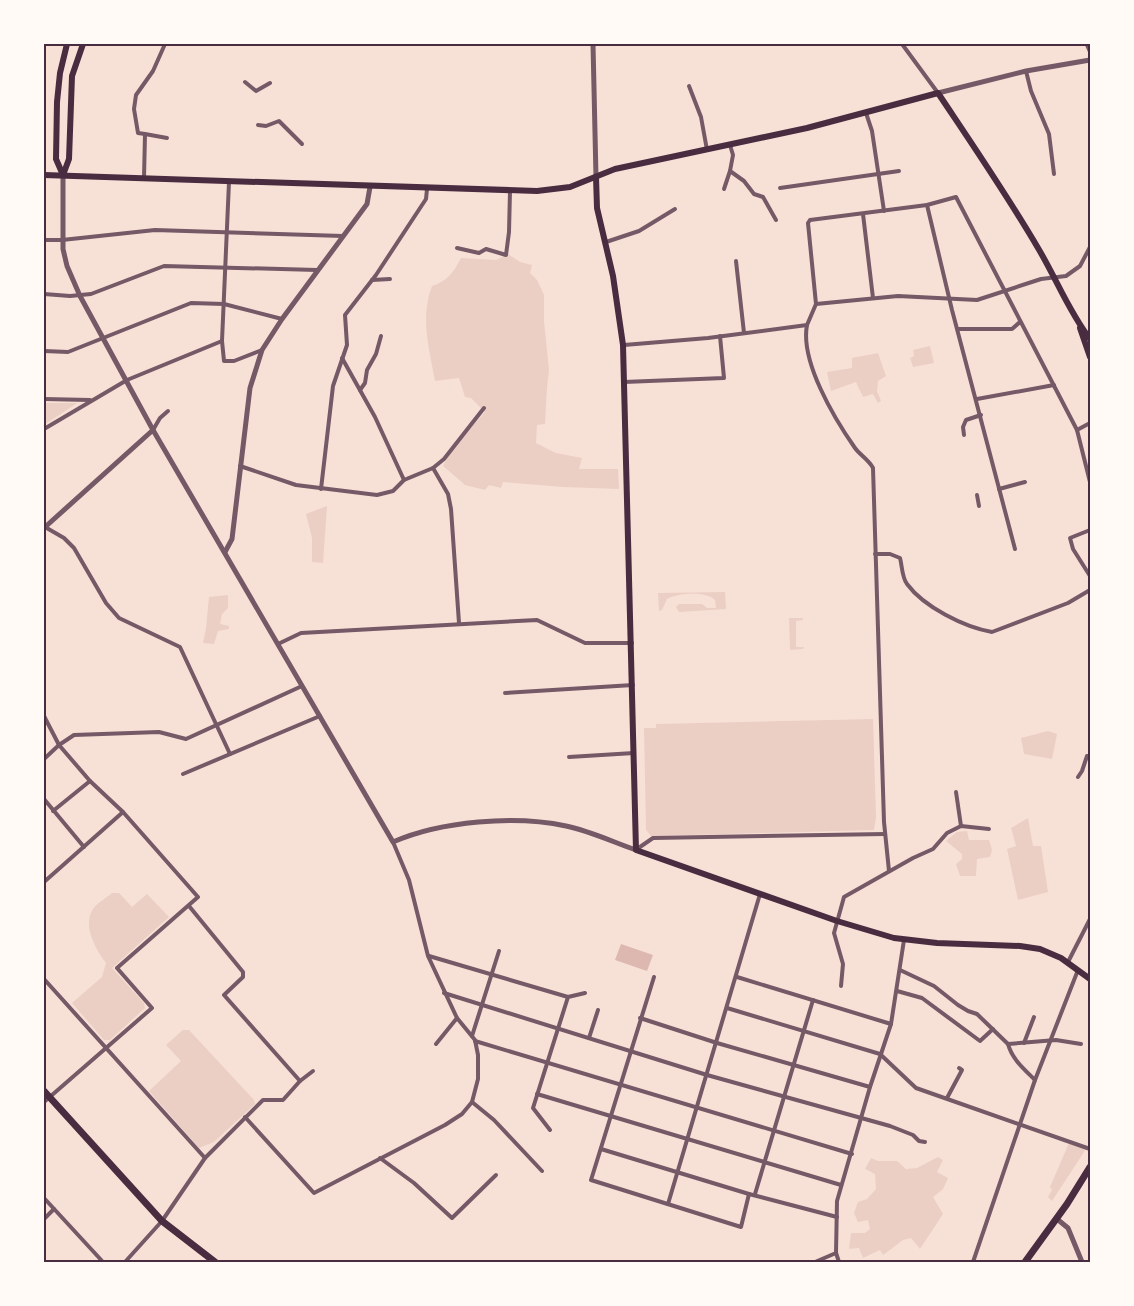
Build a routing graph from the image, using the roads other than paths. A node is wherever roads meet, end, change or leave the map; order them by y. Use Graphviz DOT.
graph roads {
  1 [pos="67,44"];
  2 [pos="83,44"];
  3 [pos="165,44"];
  4 [pos="593,44"];
  5 [pos="902,44"];
  6 [pos="1086,44"];
  7 [pos="1090,53"];
  8 [pos="1090,60"];
  9 [pos="1026,70"];
  10 [pos="244,82"];
  11 [pos="270,83"];
  12 [pos="689,86"];
  13 [pos="938,93"];
  14 [pos="866,112"];
  15 [pos="258,125"];
  16 [pos="145,134"];
  17 [pos="167,138"];
  18 [pos="302,144"];
  19 [pos="730,145"];
  20 [pos="707,150"];
  21 [pos="730,171"];
  22 [pos="899,171"];
  23 [pos="879,174"];
  24 [pos="1054,174"];
  25 [pos="44,175"];
  26 [pos="63,175"];
  27 [pos="596,177"];
  28 [pos="144,178"];
  29 [pos="229,182"];
  30 [pos="370,186"];
  31 [pos="780,188"];
  32 [pos="428,189"];
  33 [pos="724,189"];
  34 [pos="510,191"];
  35 [pos="927,205"];
  36 [pos="675,209"];
  37 [pos="884,211"];
  38 [pos="863,214"];
  39 [pos="776,220"];
  40 [pos="226,232"];
  41 [pos="344,236"];
  42 [pos="44,240"];
  43 [pos="62,240"];
  44 [pos="605,242"];
  45 [pos="1090,247"];
  46 [pos="457,248"];
  47 [pos="736,261"];
  48 [pos="226,268"];
  49 [pos="318,270"];
  50 [pos="1054,278"];
  51 [pos="390,279"];
  52 [pos="372,280"];
  53 [pos="1005,291"];
  54 [pos="44,294"];
  55 [pos="80,296"];
  56 [pos="873,298"];
  57 [pos="950,299"];
  58 [pos="224,304"];
  59 [pos="816,304"];
  60 [pos="282,319"];
  61 [pos="1020,321"];
  62 [pos="807,325"];
  63 [pos="1079,325"];
  64 [pos="958,329"];
  65 [pos="744,333"];
  66 [pos="381,336"];
  67 [pos="720,336"];
  68 [pos="104,338"];
  69 [pos="1090,339"];
  70 [pos="222,341"];
  71 [pos="623,345"];
  72 [pos="262,350"];
  73 [pos="44,351"];
  74 [pos="1090,357"];
  75 [pos="342,358"];
  76 [pos="127,380"];
  77 [pos="623,382"];
  78 [pos="1054,385"];
  79 [pos="360,390"];
  80 [pos="44,399"];
  81 [pos="976,399"];
  82 [pos="90,400"];
  83 [pos="484,408"];
  84 [pos="168,411"];
  85 [pos="981,415"];
  86 [pos="1090,423"];
  87 [pos="44,429"];
  88 [pos="153,429"];
  89 [pos="1077,430"];
  90 [pos="964,435"];
  91 [pos="239,466"];
  92 [pos="433,468"];
  93 [pos="404,480"];
  94 [pos="1025,482"];
  95 [pos="1090,482"];
  96 [pos="321,489"];
  97 [pos="999,489"];
  98 [pos="977,495"];
  99 [pos="980,506"];
  100 [pos="44,528"];
  101 [pos="1090,530"];
  102 [pos="1015,549"];
  103 [pos="225,552"];
  104 [pos="875,554"];
  105 [pos="1090,576"];
  106 [pos="1090,590"];
  107 [pos="459,623"];
  108 [pos="632,642"];
  109 [pos="278,644"];
  110 [pos="633,685"];
  111 [pos="302,686"];
  112 [pos="504,693"];
  113 [pos="44,716"];
  114 [pos="320,716"];
  115 [pos="216,724"];
  116 [pos="59,745"];
  117 [pos="635,753"];
  118 [pos="230,754"];
  119 [pos="569,757"];
  120 [pos="1090,757"];
  121 [pos="44,759"];
  122 [pos="183,774"];
  123 [pos="1078,777"];
  124 [pos="90,781"];
  125 [pos="956,792"];
  126 [pos="44,799"];
  127 [pos="53,811"];
  128 [pos="123,812"];
  129 [pos="961,826"];
  130 [pos="989,828"];
  131 [pos="885,834"];
  132 [pos="393,842"];
  133 [pos="84,847"];
  134 [pos="636,850"];
  135 [pos="889,871"];
  136 [pos="44,882"];
  137 [pos="760,894"];
  138 [pos="189,906"];
  139 [pos="837,921"];
  140 [pos="1090,923"];
  141 [pos="904,940"];
  142 [pos="499,951"];
  143 [pos="428,956"];
  144 [pos="1068,962"];
  145 [pos="1079,969"];
  146 [pos="900,970"];
  147 [pos="490,974"];
  148 [pos="654,977"];
  149 [pos="736,977"];
  150 [pos="44,979"];
  151 [pos="1090,979"];
  152 [pos="842,986"];
  153 [pos="897,991"];
  154 [pos="444,993"];
  155 [pos="585,993"];
  156 [pos="568,997"];
  157 [pos="813,1000"];
  158 [pos="482,1006"];
  159 [pos="727,1008"];
  160 [pos="598,1010"];
  161 [pos="1034,1017"];
  162 [pos="457,1018"];
  163 [pos="640,1018"];
  164 [pos="891,1024"];
  165 [pos="559,1029"];
  166 [pos="993,1029"];
  167 [pos="804,1032"];
  168 [pos="589,1038"];
  169 [pos="473,1039"];
  170 [pos="1049,1041"];
  171 [pos="717,1043"];
  172 [pos="1024,1043"];
  173 [pos="436,1044"];
  174 [pos="1008,1044"];
  175 [pos="1081,1044"];
  176 [pos="106,1048"];
  177 [pos="632,1052"];
  178 [pos="880,1054"];
  179 [pos="547,1062"];
  180 [pos="793,1065"];
  181 [pos="959,1068"];
  182 [pos="313,1071"];
  183 [pos="706,1075"];
  184 [pos="1035,1080"];
  185 [pos="300,1081"];
  186 [pos="621,1084"];
  187 [pos="870,1087"];
  188 [pos="537,1094"];
  189 [pos="45,1097"];
  190 [pos="784,1098"];
  191 [pos="947,1098"];
  192 [pos="472,1102"];
  193 [pos="698,1107"];
  194 [pos="245,1117"];
  195 [pos="610,1117"];
  196 [pos="862,1119"];
  197 [pos="1019,1124"];
  198 [pos="550,1130"];
  199 [pos="774,1130"];
  200 [pos="688,1139"];
  201 [pos="926,1142"];
  202 [pos="601,1149"];
  203 [pos="1090,1149"];
  204 [pos="852,1154"];
  205 [pos="205,1158"];
  206 [pos="380,1158"];
  207 [pos="764,1163"];
  208 [pos="1090,1167"];
  209 [pos="542,1171"];
  210 [pos="677,1173"];
  211 [pos="496,1175"];
  212 [pos="841,1185"];
  213 [pos="749,1194"];
  214 [pos="755,1194"];
  215 [pos="44,1198"];
  216 [pos="668,1204"];
  217 [pos="54,1209"];
  218 [pos="837,1217"];
  219 [pos="44,1219"];
  220 [pos="1057,1219"];
  221 [pos="162,1221"];
  222 [pos="836,1253"];
  223 [pos="103,1263"];
  224 [pos="125,1263"];
  225 [pos="215,1263"];
  226 [pos="815,1263"];
  227 [pos="839,1263"];
  228 [pos="973,1263"];
  229 [pos="1025,1263"];
  230 [pos="1082,1263"];
  1 -- 26 [label="main road"];
  2 -- 26 [label="main road"];
  3 -- 16 [label="street"];
  4 -- 27 [label="street"];
  5 -- 13 [label="street"];
  6 -- 7 [label="street"];
  8 -- 9 [label="street"];
  9 -- 13 [label="street"];
  9 -- 24 [label="street"];
  10 -- 11 [label="street"];
  12 -- 20 [label="street"];
  13 -- 14 [label="main road"];
  13 -- 50 [label="main road"];
  14 -- 19 [label="main road"];
  14 -- 23 [label="street"];
  15 -- 18 [label="street"];
  16 -- 17 [label="street"];
  16 -- 28 [label="street"];
  19 -- 20 [label="main road"];
  19 -- 21 [label="street"];
  20 -- 27 [label="main road"];
  21 -- 33 [label="street"];
  21 -- 39 [label="street"];
  22 -- 23 [label="street"];
  23 -- 31 [label="street"];
  23 -- 37 [label="street"];
  25 -- 26 [label="main road"];
  26 -- 28 [label="main road"];
  26 -- 43 [label="street"];
  27 -- 34 [label="main road"];
  27 -- 44 [label="main road"];
  28 -- 29 [label="main road"];
  29 -- 30 [label="main road"];
  29 -- 40 [label="street"];
  30 -- 32 [label="main road"];
  30 -- 41 [label="street"];
  32 -- 34 [label="main road"];
  32 -- 52 [label="street"];
  34 -- 46 [label="street"];
  35 -- 37 [label="street"];
  35 -- 53 [label="street"];
  35 -- 57 [label="street"];
  36 -- 44 [label="street"];
  37 -- 38 [label="street"];
  38 -- 56 [label="street"];
  38 -- 59 [label="street"];
  40 -- 41 [label="street"];
  40 -- 43 [label="street"];
  40 -- 48 [label="street"];
  41 -- 49 [label="street"];
  42 -- 43 [label="street"];
  43 -- 55 [label="street"];
  44 -- 71 [label="main road"];
  45 -- 50 [label="street"];
  47 -- 65 [label="street"];
  48 -- 49 [label="street"];
  48 -- 55 [label="street"];
  48 -- 58 [label="street"];
  49 -- 60 [label="street"];
  50 -- 53 [label="street"];
  50 -- 63 [label="main road"];
  51 -- 52 [label="street"];
  52 -- 75 [label="street"];
  53 -- 57 [label="street"];
  53 -- 61 [label="street"];
  54 -- 55 [label="street"];
  55 -- 68 [label="street"];
  56 -- 57 [label="street"];
  56 -- 59 [label="street"];
  57 -- 64 [label="street"];
  58 -- 60 [label="street"];
  58 -- 68 [label="street"];
  58 -- 70 [label="street"];
  59 -- 62 [label="street"];
  60 -- 72 [label="street"];
  61 -- 64 [label="street"];
  61 -- 78 [label="street"];
  62 -- 65 [label="street"];
  62 -- 104 [label="street"];
  63 -- 69 [label="main road"];
  63 -- 74 [label="main road"];
  64 -- 81 [label="street"];
  65 -- 67 [label="street"];
  66 -- 79 [label="street"];
  67 -- 71 [label="street"];
  67 -- 77 [label="street"];
  68 -- 73 [label="street"];
  68 -- 76 [label="street"];
  70 -- 72 [label="street"];
  70 -- 76 [label="street"];
  71 -- 77 [label="main road"];
  72 -- 91 [label="street"];
  75 -- 79 [label="street"];
  75 -- 96 [label="street"];
  76 -- 82 [label="street"];
  76 -- 88 [label="street"];
  77 -- 108 [label="main road"];
  78 -- 81 [label="street"];
  78 -- 89 [label="street"];
  79 -- 93 [label="street"];
  80 -- 82 [label="street"];
  81 -- 85 [label="street"];
  82 -- 87 [label="street"];
  83 -- 92 [label="street"];
  84 -- 88 [label="street"];
  85 -- 90 [label="street"];
  85 -- 97 [label="street"];
  86 -- 89 [label="street"];
  88 -- 100 [label="street"];
  88 -- 103 [label="street"];
  89 -- 95 [label="street"];
  91 -- 96 [label="street"];
  91 -- 103 [label="street"];
  92 -- 93 [label="street"];
  92 -- 107 [label="street"];
  93 -- 96 [label="street"];
  94 -- 97 [label="street"];
  97 -- 102 [label="street"];
  98 -- 99 [label="street"];
  100 -- 115 [label="street"];
  101 -- 105 [label="street"];
  103 -- 109 [label="street"];
  104 -- 106 [label="street"];
  104 -- 131 [label="street"];
  107 -- 108 [label="street"];
  107 -- 109 [label="street"];
  108 -- 110 [label="main road"];
  109 -- 111 [label="street"];
  110 -- 112 [label="street"];
  110 -- 117 [label="main road"];
  111 -- 114 [label="street"];
  111 -- 115 [label="street"];
  113 -- 116 [label="street"];
  114 -- 118 [label="street"];
  114 -- 132 [label="street"];
  115 -- 116 [label="street"];
  115 -- 118 [label="street"];
  116 -- 121 [label="street"];
  116 -- 124 [label="street"];
  117 -- 119 [label="street"];
  117 -- 134 [label="main road"];
  118 -- 122 [label="street"];
  120 -- 123 [label="street"];
  124 -- 127 [label="street"];
  124 -- 128 [label="street"];
  125 -- 129 [label="street"];
  126 -- 127 [label="street"];
  127 -- 133 [label="street"];
  128 -- 133 [label="street"];
  128 -- 138 [label="street"];
  129 -- 130 [label="street"];
  129 -- 135 [label="street"];
  131 -- 134 [label="street"];
  131 -- 135 [label="street"];
  132 -- 134 [label="street"];
  132 -- 143 [label="street"];
  133 -- 136 [label="street"];
  134 -- 137 [label="main road"];
  135 -- 139 [label="street"];
  137 -- 139 [label="main road"];
  137 -- 149 [label="street"];
  138 -- 176 [label="street"];
  138 -- 185 [label="street"];
  139 -- 141 [label="main road"];
  139 -- 152 [label="street"];
  140 -- 144 [label="street"];
  141 -- 144 [label="main road"];
  141 -- 146 [label="street"];
  142 -- 147 [label="street"];
  143 -- 147 [label="street"];
  143 -- 154 [label="street"];
  144 -- 145 [label="main road"];
  145 -- 151 [label="main road"];
  145 -- 170 [label="street"];
  146 -- 153 [label="street"];
  146 -- 166 [label="street"];
  147 -- 156 [label="street"];
  147 -- 158 [label="street"];
  148 -- 163 [label="street"];
  149 -- 157 [label="street"];
  149 -- 159 [label="street"];
  150 -- 176 [label="street"];
  153 -- 164 [label="street"];
  153 -- 166 [label="street"];
  154 -- 158 [label="street"];
  154 -- 162 [label="street"];
  155 -- 156 [label="street"];
  156 -- 165 [label="street"];
  157 -- 164 [label="street"];
  157 -- 167 [label="street"];
  158 -- 165 [label="street"];
  158 -- 169 [label="street"];
  159 -- 167 [label="street"];
  159 -- 171 [label="street"];
  160 -- 168 [label="street"];
  161 -- 172 [label="street"];
  162 -- 169 [label="street"];
  162 -- 173 [label="street"];
  163 -- 171 [label="street"];
  163 -- 177 [label="street"];
  164 -- 178 [label="street"];
  165 -- 168 [label="street"];
  165 -- 179 [label="street"];
  166 -- 174 [label="street"];
  167 -- 178 [label="street"];
  167 -- 180 [label="street"];
  168 -- 177 [label="street"];
  169 -- 179 [label="street"];
  169 -- 192 [label="street"];
  170 -- 172 [label="street"];
  170 -- 175 [label="street"];
  170 -- 184 [label="street"];
  171 -- 180 [label="street"];
  171 -- 183 [label="street"];
  172 -- 174 [label="street"];
  174 -- 184 [label="street"];
  176 -- 189 [label="street"];
  176 -- 205 [label="street"];
  177 -- 183 [label="street"];
  177 -- 186 [label="street"];
  178 -- 187 [label="street"];
  178 -- 191 [label="street"];
  179 -- 186 [label="street"];
  179 -- 188 [label="street"];
  180 -- 187 [label="street"];
  180 -- 190 [label="street"];
  181 -- 191 [label="street"];
  182 -- 185 [label="street"];
  183 -- 190 [label="street"];
  183 -- 193 [label="street"];
  184 -- 197 [label="street"];
  185 -- 194 [label="street"];
  186 -- 193 [label="street"];
  186 -- 195 [label="street"];
  187 -- 196 [label="street"];
  188 -- 195 [label="street"];
  188 -- 198 [label="street"];
  189 -- 221 [label="highway"];
  190 -- 196 [label="street"];
  190 -- 199 [label="street"];
  191 -- 197 [label="street"];
  192 -- 206 [label="street"];
  192 -- 209 [label="street"];
  193 -- 199 [label="street"];
  193 -- 200 [label="street"];
  194 -- 205 [label="street"];
  194 -- 206 [label="street"];
  195 -- 200 [label="street"];
  195 -- 202 [label="street"];
  196 -- 201 [label="street"];
  196 -- 204 [label="street"];
  197 -- 203 [label="street"];
  197 -- 228 [label="street"];
  199 -- 204 [label="street"];
  199 -- 207 [label="street"];
  200 -- 207 [label="street"];
  200 -- 210 [label="street"];
  202 -- 210 [label="street"];
  202 -- 216 [label="street"];
  204 -- 212 [label="street"];
  205 -- 221 [label="street"];
  206 -- 211 [label="street"];
  207 -- 212 [label="street"];
  207 -- 214 [label="street"];
  208 -- 220 [label="highway"];
  210 -- 213 [label="street"];
  210 -- 216 [label="street"];
  212 -- 218 [label="street"];
  213 -- 214 [label="street"];
  213 -- 216 [label="street"];
  214 -- 218 [label="street"];
  215 -- 217 [label="street"];
  217 -- 219 [label="street"];
  217 -- 223 [label="street"];
  218 -- 222 [label="street"];
  220 -- 229 [label="highway"];
  220 -- 230 [label="street"];
  221 -- 224 [label="street"];
  221 -- 225 [label="highway"];
  222 -- 226 [label="street"];
  222 -- 227 [label="street"];
}
